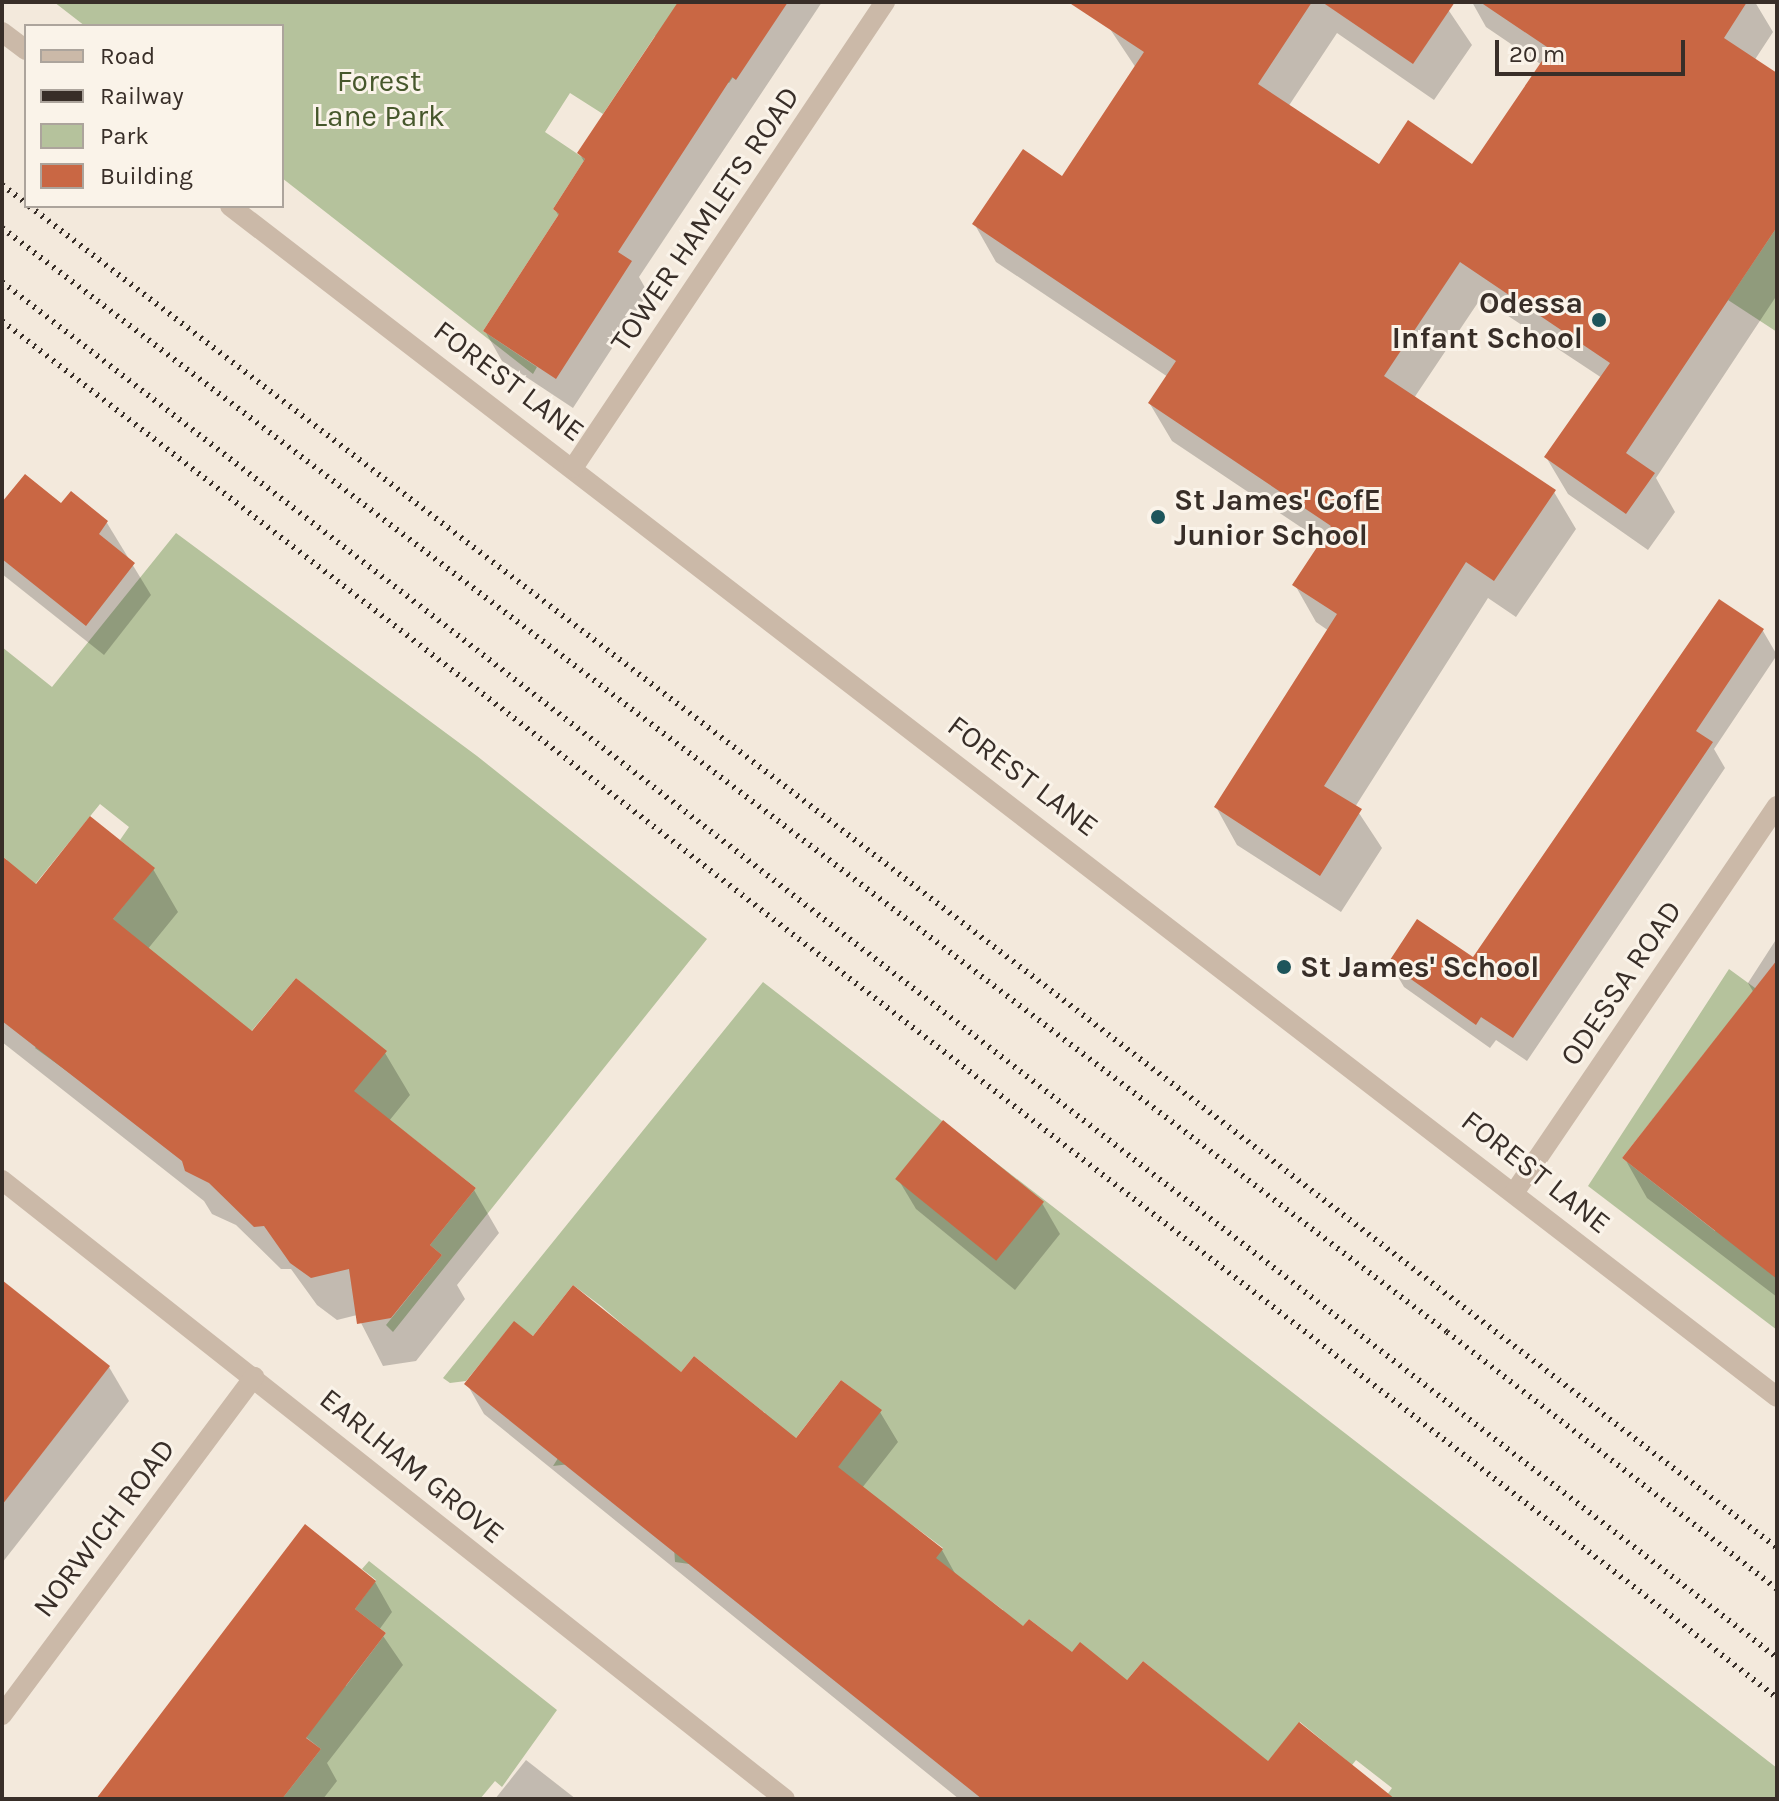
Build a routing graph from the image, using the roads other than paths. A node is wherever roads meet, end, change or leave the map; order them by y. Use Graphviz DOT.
graph roads {
  1 [pos="885,2"];
  2 [pos="2,32"];
  3 [pos="24,48"];
  4 [pos="233,208"];
  5 [pos="573,468"];
  6 [pos="1777,806"];
  7 [pos="2,1180"];
  8 [pos="1514,1193"];
  9 [pos="254,1377"];
  10 [pos="1777,1397"];
  11 [pos="2,1715"];
  12 [pos="785,1799"];
  1 -- 5 [label="street, TOWER HAMLETS ROAD"];
  2 -- 3 [label="street"];
  4 -- 5 [label="street, FOREST LANE"];
  5 -- 8 [label="street, FOREST LANE"];
  6 -- 8 [label="street, ODESSA ROAD"];
  7 -- 9 [label="street, EARLHAM GROVE"];
  8 -- 10 [label="street, FOREST LANE"];
  9 -- 11 [label="street, NORWICH ROAD"];
  9 -- 12 [label="street, EARLHAM GROVE"];
}
